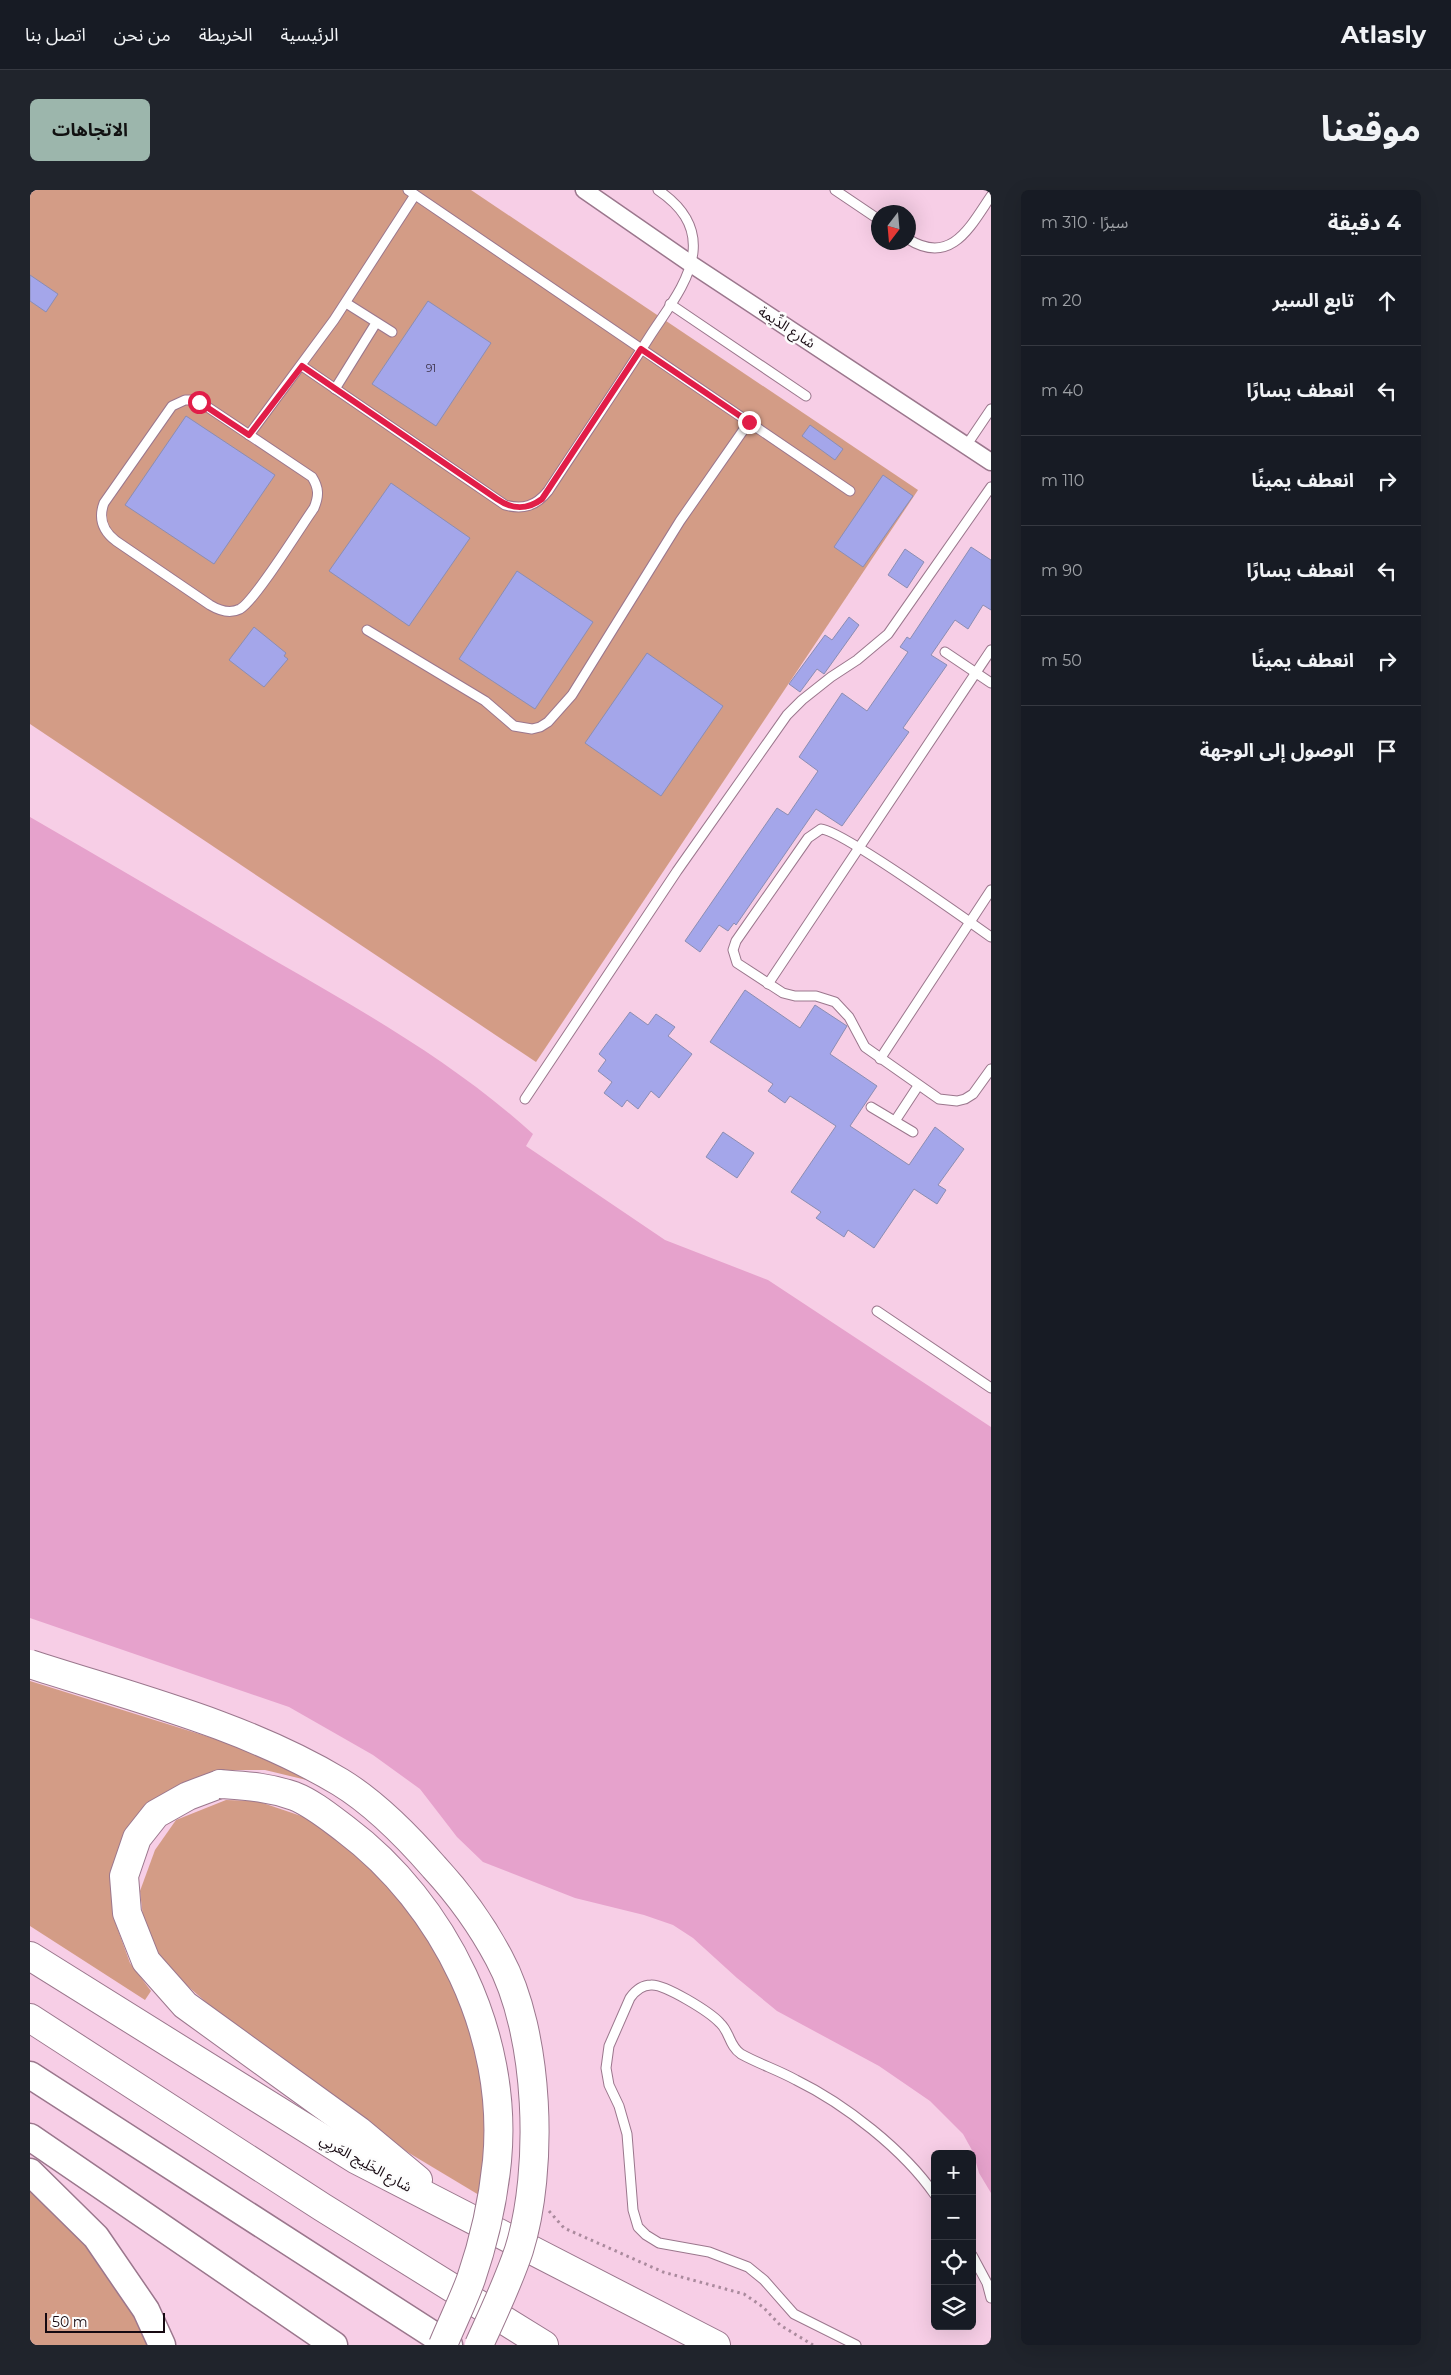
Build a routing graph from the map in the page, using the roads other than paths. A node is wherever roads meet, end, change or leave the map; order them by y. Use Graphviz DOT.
graph roads {
  1 [pos="584,190"];
  2 [pos="658,190"];
  3 [pos="835,190"];
  4 [pos="411,192"];
  5 [pos="991,196"];
  6 [pos="871,214"];
  7 [pos="916,243"];
  8 [pos="691,264"];
  9 [pos="346,303"];
  10 [pos="670,304"];
  11 [pos="376,323"];
  12 [pos="392,332"];
  13 [pos="641,349"];
  14 [pos="302,366"];
  15 [pos="335,389"];
  16 [pos="806,396"];
  17 [pos="991,410"];
  18 [pos="749,422"];
  19 [pos="249,435"];
  20 [pos="966,446"];
  21 [pos="991,462"];
  22 [pos="991,487"];
  23 [pos="850,491"];
  24 [pos="367,630"];
  25 [pos="991,650"];
  26 [pos="945,652"];
  27 [pos="976,673"];
  28 [pos="991,683"];
  29 [pos="859,848"];
  30 [pos="991,890"];
  31 [pos="970,922"];
  32 [pos="991,937"];
  33 [pos="768,984"];
  34 [pos="880,1059"];
  35 [pos="991,1069"];
  36 [pos="918,1086"];
  37 [pos="525,1098"];
  38 [pos="871,1107"];
  39 [pos="895,1122"];
  40 [pos="913,1132"];
  41 [pos="877,1311"];
  42 [pos="991,1388"];
  43 [pos="30,1664"];
  44 [pos="30,1956"];
  45 [pos="30,2018"];
  46 [pos="30,2075"];
  47 [pos="30,2137"];
  48 [pos="30,2172"];
  49 [pos="931,2190"];
  50 [pos="451,2210"];
  51 [pos="976,2262"];
  52 [pos="991,2298"];
  53 [pos="162,2345"];
  54 [pos="334,2345"];
  55 [pos="443,2345"];
  56 [pos="449,2345"];
  57 [pos="479,2345"];
  58 [pos="544,2345"];
  59 [pos="716,2345"];
  60 [pos="856,2345"];
  1 -- 8 [label="street, شارع الدِّيمة"];
  2 -- 8 [label="lane"];
  3 -- 6 [label="lane"];
  4 -- 9 [label="lane"];
  4 -- 13 [label="lane"];
  5 -- 7 [label="lane"];
  8 -- 10 [label="lane"];
  8 -- 20 [label="street, شارع الدِّيمة"];
  9 -- 11 [label="lane"];
  9 -- 14 [label="lane"];
  10 -- 13 [label="lane"];
  10 -- 16 [label="lane"];
  11 -- 12 [label="lane"];
  11 -- 15 [label="lane"];
  13 -- 15 [label="lane"];
  13 -- 18 [label="lane"];
  14 -- 15 [label="lane"];
  14 -- 19 [label="lane"];
  17 -- 20 [label="lane"];
  18 -- 23 [label="lane"];
  18 -- 24 [label="lane"];
  19 -- 19 [label="lane"];
  20 -- 21 [label="street, شارع الدِّيمة"];
  22 -- 37 [label="lane"];
  25 -- 27 [label="lane"];
  26 -- 27 [label="lane"];
  27 -- 28 [label="lane"];
  27 -- 29 [label="lane"];
  29 -- 31 [label="lane"];
  29 -- 33 [label="lane"];
  29 -- 33 [label="lane"];
  30 -- 31 [label="lane"];
  31 -- 32 [label="lane"];
  31 -- 34 [label="lane"];
  33 -- 34 [label="lane"];
  34 -- 36 [label="lane"];
  35 -- 36 [label="lane"];
  36 -- 39 [label="lane"];
  38 -- 39 [label="lane"];
  39 -- 40 [label="lane"];
  41 -- 42 [label="lane"];
  43 -- 57 [label="highway, bridge"];
  44 -- 50 [label="highway, شارع الخَلِيج العَربِي"];
  45 -- 58 [label="highway"];
  46 -- 56 [label="main road"];
  47 -- 54 [label="main road"];
  48 -- 53 [label="main road"];
  49 -- 60 [label="lane"];
  50 -- 55 [label="highway, bridge"];
  50 -- 59 [label="highway, شارع الخَلِيج العَربِي"];
  51 -- 52 [label="lane"];
}
